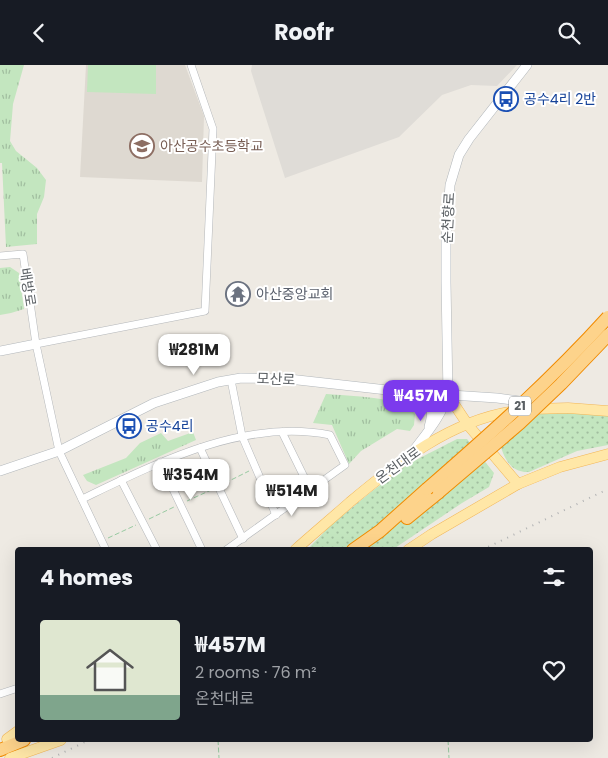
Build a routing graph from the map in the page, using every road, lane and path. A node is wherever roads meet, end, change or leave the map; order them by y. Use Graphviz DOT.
graph roads {
  1 [pos="191,65"];
  2 [pos="527,65"];
  3 [pos="0,256"];
  4 [pos="608,317"];
  5 [pos="608,335"];
  6 [pos="36,344"];
  7 [pos="0,351"];
  8 [pos="231,380"];
  9 [pos="405,391"];
  10 [pos="448,395"];
  11 [pos="568,408"];
  12 [pos="608,411"];
  13 [pos="468,425"];
  14 [pos="282,431"];
  15 [pos="242,437"];
  16 [pos="424,437"];
  17 [pos="200,448"];
  18 [pos="59,451"];
  19 [pos="608,454"];
  20 [pos="409,456"];
  21 [pos="160,462"];
  22 [pos="0,471"];
  23 [pos="121,480"];
  24 [pos="518,484"];
  25 [pos="310,489"];
  26 [pos="433,491"];
  27 [pos="82,499"];
  28 [pos="276,515"];
  29 [pos="243,539"];
  30 [pos="105,547"];
  31 [pos="155,547"];
  32 [pos="201,547"];
  33 [pos="231,547"];
  34 [pos="298,547"];
  35 [pos="357,547"];
  36 [pos="369,547"];
  37 [pos="412,547"];
  38 [pos="15,689"];
  39 [pos="0,694"];
  40 [pos="19,742"];
  41 [pos="55,742"];
  42 [pos="218,742"];
  43 [pos="448,742"];
  44 [pos="0,750"];
  45 [pos="10,758"];
  46 [pos="219,758"];
  47 [pos="449,758"];
  1 -- 6 [label="street"];
  2 -- 10 [label="street, 순천향로"];
  3 -- 6 [label="street, 배방로"];
  4 -- 26 [label="highway, 21, bridge"];
  5 -- 26 [label="highway, 21, bridge"];
  6 -- 7 [label="street"];
  6 -- 18 [label="street"];
  8 -- 9 [label="street, 모산로"];
  8 -- 15 [label="street"];
  8 -- 18 [label="street, 모산로"];
  9 -- 10 [label="street, 모산로"];
  9 -- 16 [label="street"];
  10 -- 11 [label="street, 모산로"];
  10 -- 13 [label="main road"];
  10 -- 16 [label="street"];
  11 -- 12 [label="main road, 온천대로"];
  11 -- 13 [label="main road, 온천대로"];
  13 -- 20 [label="main road, 온천대로"];
  13 -- 24 [label="main road"];
  14 -- 15 [label="street"];
  14 -- 25 [label="street"];
  14 -- 25 [label="street"];
  15 -- 17 [label="street"];
  15 -- 28 [label="street"];
  16 -- 20 [label="street"];
  17 -- 21 [label="street"];
  17 -- 29 [label="street"];
  18 -- 22 [label="street, 모산로"];
  18 -- 27 [label="street"];
  19 -- 24 [label="main road"];
  20 -- 34 [label="main road, 온천대로"];
  21 -- 23 [label="street"];
  21 -- 32 [label="street"];
  23 -- 27 [label="street"];
  23 -- 31 [label="street"];
  24 -- 37 [label="main road"];
  25 -- 28 [label="street"];
  26 -- 35 [label="highway, 21"];
  26 -- 36 [label="highway, 21"];
  27 -- 30 [label="street"];
  28 -- 29 [label="street"];
  29 -- 33 [label="street"];
  38 -- 39 [label="street"];
  40 -- 44 [label="highway"];
  41 -- 45 [label="main road"];
  42 -- 46 [label="path"];
  43 -- 47 [label="path"];
}
